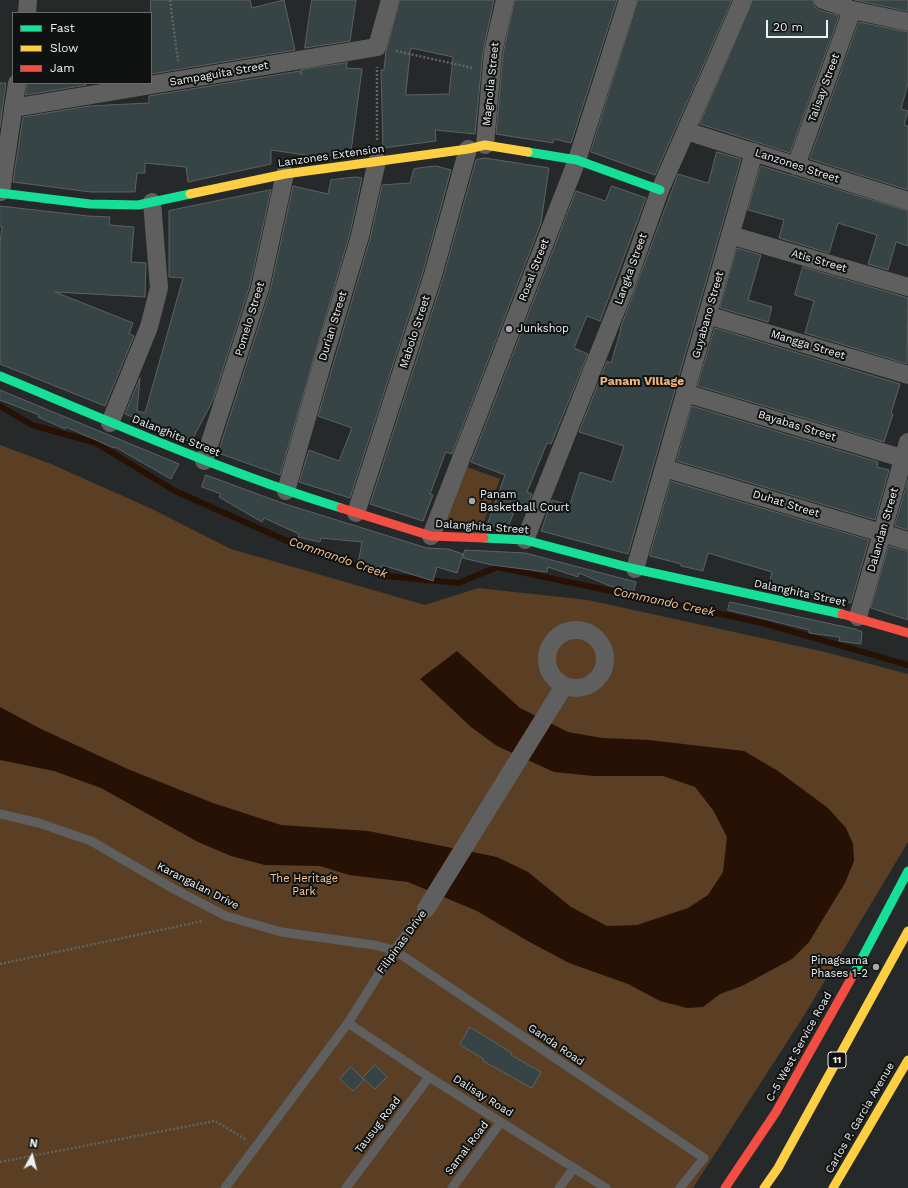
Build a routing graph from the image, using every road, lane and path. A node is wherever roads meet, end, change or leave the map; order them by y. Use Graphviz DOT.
graph roads {
  1 [pos="170,0"];
  2 [pos="390,0"];
  3 [pos="505,0"];
  4 [pos="628,0"];
  5 [pos="743,0"];
  6 [pos="823,0"];
  7 [pos="852,10"];
  8 [pos="908,22"];
  9 [pos="377,47"];
  10 [pos="491,72"];
  11 [pos="180,81"];
  12 [pos="17,84"];
  13 [pos="13,108"];
  14 [pos="686,131"];
  15 [pos="485,145"];
  16 [pos="468,149"];
  17 [pos="754,152"];
  18 [pos="577,160"];
  19 [pos="377,161"];
  20 [pos="796,166"];
  21 [pos="285,174"];
  22 [pos="660,190"];
  23 [pos="1,193"];
  24 [pos="908,201"];
  25 [pos="152,202"];
  26 [pos="730,235"];
  27 [pos="908,287"];
  28 [pos="708,315"];
  29 [pos="908,375"];
  30 [pos="0,376"];
  31 [pos="685,393"];
  32 [pos="110,423"];
  33 [pos="906,454"];
  34 [pos="204,461"];
  35 [pos="664,468"];
  36 [pos="286,491"];
  37 [pos="356,513"];
  38 [pos="882,533"];
  39 [pos="431,536"];
  40 [pos="525,540"];
  41 [pos="908,541"];
  42 [pos="635,570"];
  43 [pos="858,617"];
  44 [pos="908,633"];
  45 [pos="562,690"];
  46 [pos="0,814"];
  47 [pos="908,871"];
  48 [pos="426,910"];
  49 [pos="226,916"];
  50 [pos="908,932"];
  51 [pos="394,950"];
  52 [pos="0,964"];
  53 [pos="348,1022"];
  54 [pos="908,1060"];
  55 [pos="429,1077"];
  56 [pos="501,1122"];
  57 [pos="257,1146"];
  58 [pos="0,1162"];
  59 [pos="574,1168"];
  60 [pos="225,1188"];
  61 [pos="346,1188"];
  62 [pos="452,1188"];
  63 [pos="559,1188"];
  64 [pos="606,1188"];
  65 [pos="680,1188"];
  66 [pos="725,1188"];
  67 [pos="764,1188"];
  68 [pos="833,1188"];
  1 -- 11 [label="path"];
  2 -- 9 [label="street"];
  3 -- 10 [label="street, Magnolia Street"];
  4 -- 18 [label="street, Rosal Street"];
  5 -- 14 [label="street, Langka Street"];
  6 -- 7 [label="street"];
  7 -- 8 [label="street"];
  7 -- 20 [label="street, Talisay Street"];
  9 -- 10 [label="path"];
  9 -- 11 [label="street, Sampaguita Street"];
  9 -- 19 [label="path"];
  10 -- 15 [label="street, Magnolia Street"];
  11 -- 13 [label="street, Sampaguita Street"];
  12 -- 13 [label="street"];
  13 -- 23 [label="street"];
  14 -- 17 [label="street, Lanzones Street"];
  14 -- 22 [label="street, Langka Street"];
  15 -- 16 [label="street, Lanzones Extension"];
  15 -- 18 [label="street, Lanzones Extension"];
  16 -- 19 [label="street, Lanzones Extension"];
  16 -- 37 [label="street, Mabolo Street"];
  17 -- 20 [label="street, Lanzones Street"];
  17 -- 26 [label="street, Guyabano Street"];
  18 -- 22 [label="street, Lanzones Extension"];
  18 -- 39 [label="street, Rosal Street"];
  19 -- 21 [label="street, Lanzones Extension"];
  19 -- 36 [label="street, Durian Street"];
  20 -- 24 [label="street, Lanzones Street"];
  21 -- 25 [label="street, Lanzones Extension"];
  21 -- 34 [label="street, Pomelo Street"];
  22 -- 40 [label="street, Langka Street"];
  23 -- 25 [label="street, Lanzones Extension"];
  25 -- 32 [label="street"];
  26 -- 27 [label="street, Atis Street"];
  26 -- 28 [label="street, Guyabano Street"];
  28 -- 29 [label="street, Mangga Street"];
  28 -- 31 [label="street, Guyabano Street"];
  30 -- 32 [label="street, Dalanghita Street"];
  31 -- 33 [label="street, Bayabas Street"];
  31 -- 35 [label="street, Guyabano Street"];
  32 -- 34 [label="street, Dalanghita Street"];
  33 -- 38 [label="street, Dalandan Street"];
  34 -- 36 [label="street, Dalanghita Street"];
  35 -- 38 [label="street, Duhat Street"];
  35 -- 42 [label="street, Guyabano Street"];
  36 -- 37 [label="street, Dalanghita Street"];
  37 -- 39 [label="street, Dalanghita Street"];
  38 -- 41 [label="street, Duhat Street"];
  38 -- 43 [label="street, Dalandan Street"];
  39 -- 40 [label="street, Dalanghita Street"];
  40 -- 42 [label="street, Dalanghita Street"];
  42 -- 43 [label="street, Dalanghita Street"];
  43 -- 44 [label="street, Dalanghita Street"];
  45 -- 48 [label="street, Filipinas Drive"];
  46 -- 49 [label="lane, Karangalan Drive"];
  47 -- 66 [label="street, C-5 West Service Road"];
  48 -- 51 [label="lane, Filipinas Drive"];
  49 -- 51 [label="lane, Karangalan Drive"];
  49 -- 52 [label="path"];
  50 -- 67 [label="street, 11"];
  51 -- 53 [label="lane, Filipinas Drive"];
  51 -- 65 [label="lane, Ganda Road"];
  53 -- 55 [label="lane, Dalisay Road"];
  53 -- 57 [label="lane, Filipinas Drive"];
  54 -- 68 [label="street, Carlos P. Garcia Avenue"];
  55 -- 56 [label="lane, Dalisay Road"];
  55 -- 61 [label="lane, Tausug Road"];
  56 -- 59 [label="lane, Dalisay Road"];
  56 -- 62 [label="lane, Samal Road"];
  57 -- 58 [label="path"];
  57 -- 60 [label="lane, Filipinas Drive"];
  59 -- 63 [label="lane"];
  59 -- 64 [label="lane, Dalisay Road"];
}
